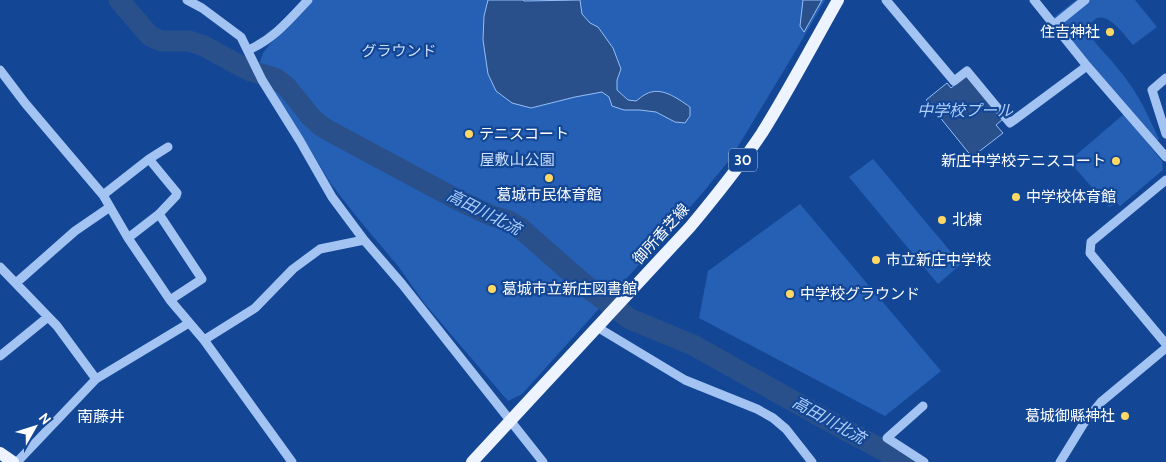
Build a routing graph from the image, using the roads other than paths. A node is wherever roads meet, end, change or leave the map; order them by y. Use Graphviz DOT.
graph roads {
  1 [pos="187,0"];
  2 [pos="308,0"];
  3 [pos="838,0"];
  4 [pos="886,0"];
  5 [pos="1034,0"];
  6 [pos="1085,0"];
  7 [pos="1054,25"];
  8 [pos="248,50"];
  9 [pos="1087,66"];
  10 [pos="0,70"];
  11 [pos="1166,78"];
  12 [pos="1166,134"];
  13 [pos="168,147"];
  14 [pos="1166,157"];
  15 [pos="148,159"];
  16 [pos="1166,180"];
  17 [pos="103,195"];
  18 [pos="110,207"];
  19 [pos="159,214"];
  20 [pos="128,238"];
  21 [pos="364,240"];
  22 [pos="0,266"];
  23 [pos="16,283"];
  24 [pos="170,300"];
  25 [pos="48,317"];
  26 [pos="189,324"];
  27 [pos="597,327"];
  28 [pos="204,340"];
  29 [pos="1166,346"];
  30 [pos="0,356"];
  31 [pos="96,379"];
  32 [pos="923,406"];
  33 [pos="510,421"];
  34 [pos="0,453"];
  35 [pos="290,459"];
  36 [pos="13,462"];
  37 [pos="17,462"];
  38 [pos="279,462"];
  39 [pos="472,462"];
  40 [pos="543,462"];
  41 [pos="812,462"];
  42 [pos="924,462"];
  43 [pos="1060,462"];
  1 -- 8 [label="street"];
  2 -- 8 [label="street"];
  3 -- 27 [label="main road, 御所香芝線 / 30"];
  4 -- 9 [label="street"];
  5 -- 7 [label="street"];
  6 -- 7 [label="street"];
  7 -- 9 [label="street"];
  8 -- 21 [label="street"];
  9 -- 14 [label="street"];
  10 -- 17 [label="street"];
  11 -- 12 [label="street"];
  13 -- 15 [label="street"];
  15 -- 17 [label="street"];
  15 -- 19 [label="street"];
  16 -- 29 [label="street"];
  17 -- 18 [label="street"];
  18 -- 20 [label="street"];
  18 -- 23 [label="street"];
  19 -- 20 [label="street"];
  19 -- 24 [label="street"];
  20 -- 24 [label="street"];
  21 -- 28 [label="street"];
  21 -- 33 [label="street"];
  22 -- 23 [label="street"];
  23 -- 25 [label="street"];
  24 -- 26 [label="street"];
  25 -- 30 [label="street"];
  25 -- 31 [label="street"];
  26 -- 28 [label="street"];
  26 -- 31 [label="street"];
  27 -- 33 [label="main road, 御所香芝線 / 30"];
  27 -- 41 [label="street"];
  28 -- 35 [label="street"];
  29 -- 43 [label="street"];
  31 -- 37 [label="street"];
  32 -- 42 [label="street"];
  33 -- 39 [label="main road, 御所香芝線 / 30"];
  33 -- 40 [label="street"];
  34 -- 36 [label="main road"];
  35 -- 38 [label="street"];
}
